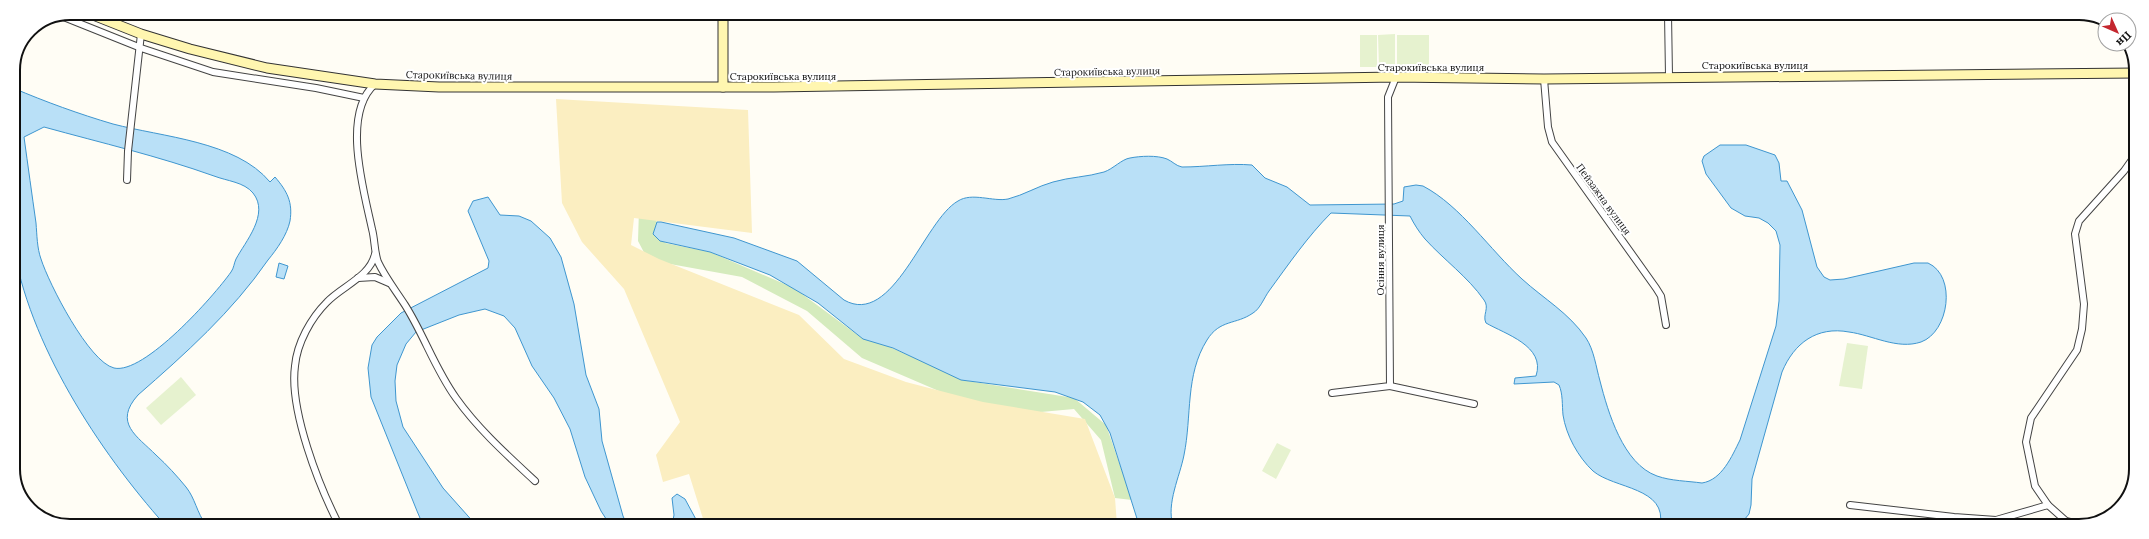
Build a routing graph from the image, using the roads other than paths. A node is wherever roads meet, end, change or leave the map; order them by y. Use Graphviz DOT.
graph roads {
  1 [pos="72,20"];
  2 [pos="106,20"];
  3 [pos="723,20"];
  4 [pos="1668,20"];
  5 [pos="141,34"];
  6 [pos="141,48"];
  7 [pos="2129,73"];
  8 [pos="1670,76"];
  9 [pos="1396,77"];
  10 [pos="1544,79"];
  11 [pos="375,84"];
  12 [pos="723,87"];
  13 [pos="364,98"];
  14 [pos="2129,164"];
  15 [pos="127,180"];
  16 [pos="374,238"];
  17 [pos="357,279"];
  18 [pos="391,284"];
  19 [pos="1666,325"];
  20 [pos="1390,386"];
  21 [pos="1332,393"];
  22 [pos="1474,404"];
  23 [pos="535,481"];
  24 [pos="1850,505"];
  25 [pos="2048,505"];
  26 [pos="336,519"];
  27 [pos="1982,519"];
  28 [pos="1999,519"];
  29 [pos="2064,519"];
  1 -- 6 [label="street"];
  2 -- 5 [label="street, Старокиївська вулиця"];
  3 -- 12 [label="street"];
  4 -- 8 [label="street"];
  5 -- 6 [label="street"];
  5 -- 11 [label="street, Старокиївська вулиця"];
  6 -- 13 [label="street"];
  6 -- 15 [label="street"];
  7 -- 8 [label="street, Старокиївська вулиця"];
  8 -- 10 [label="street, Старокиївська вулиця"];
  9 -- 10 [label="street, Старокиївська вулиця"];
  9 -- 12 [label="street, Старокиївська вулиця"];
  9 -- 20 [label="street, Осіння вулиця"];
  10 -- 19 [label="street, Пейзажна вулиця"];
  11 -- 12 [label="street, Старокиївська вулиця"];
  11 -- 13 [label="street"];
  13 -- 16 [label="street"];
  14 -- 25 [label="street"];
  16 -- 17 [label="street"];
  16 -- 18 [label="street"];
  17 -- 18 [label="street"];
  17 -- 26 [label="street"];
  18 -- 23 [label="street"];
  20 -- 21 [label="street"];
  20 -- 22 [label="street"];
  24 -- 27 [label="street"];
  25 -- 28 [label="street"];
  25 -- 29 [label="street"];
}
